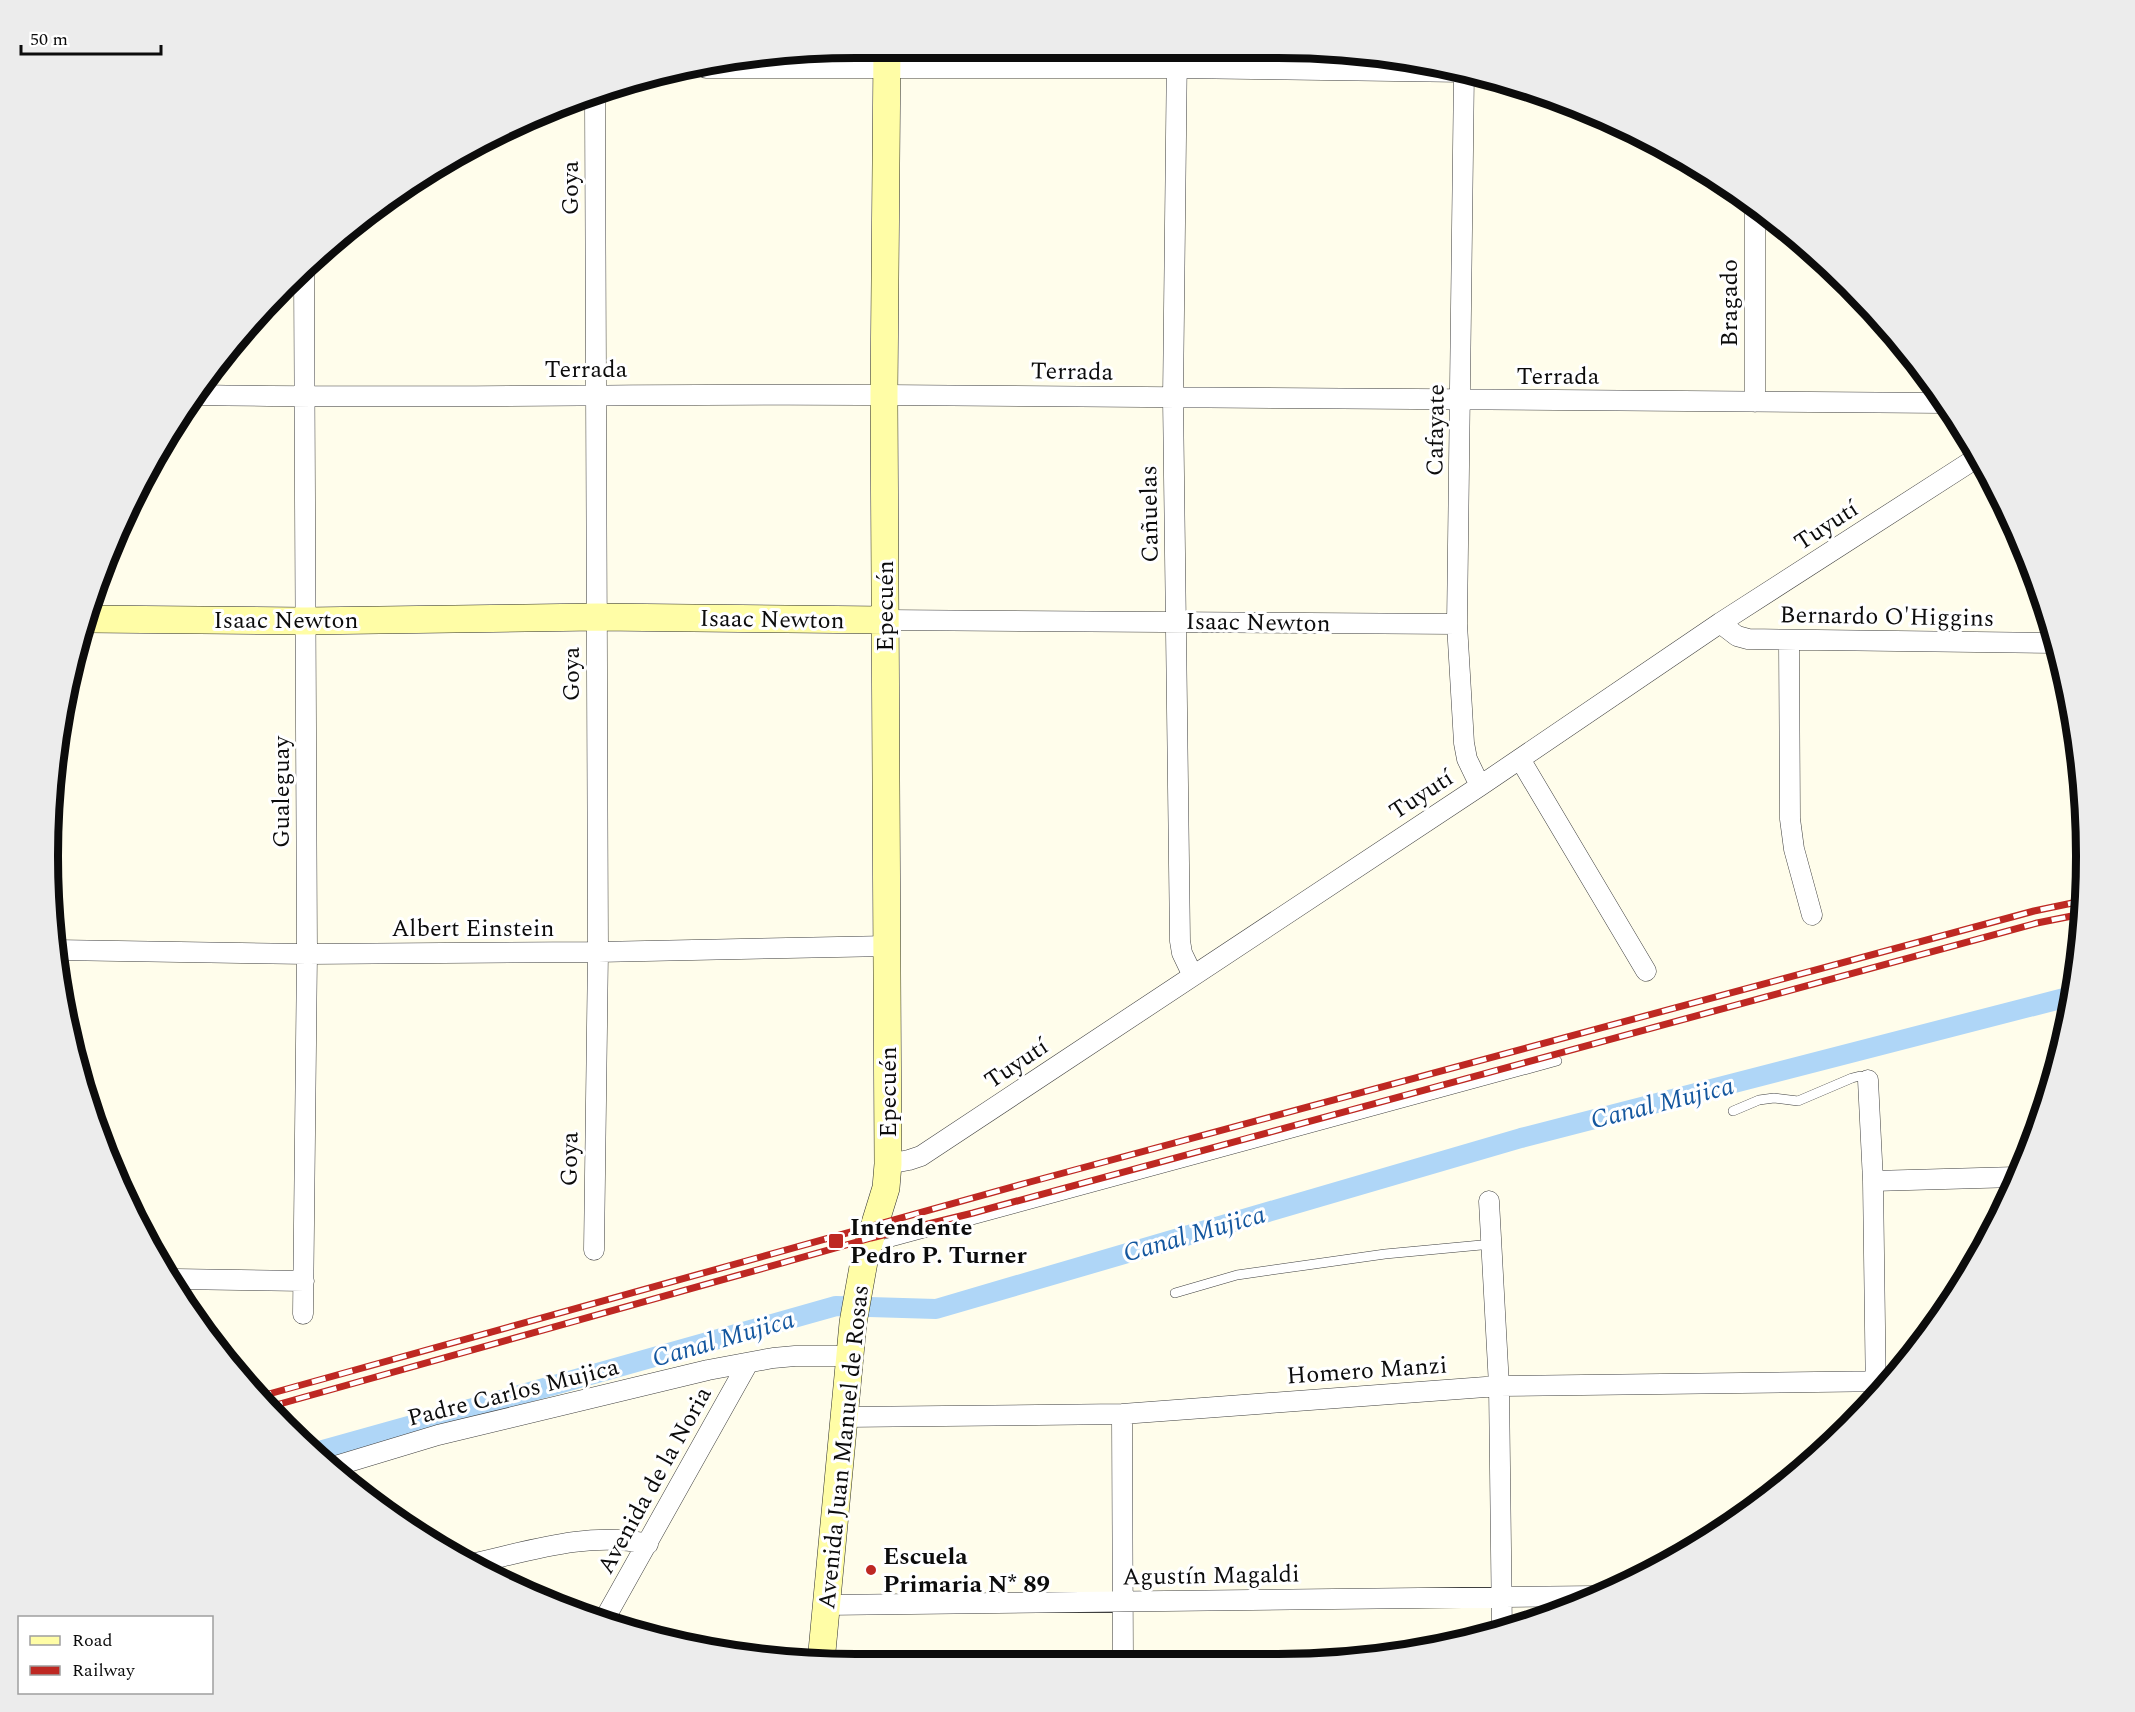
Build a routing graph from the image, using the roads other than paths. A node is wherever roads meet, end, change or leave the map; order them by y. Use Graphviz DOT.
graph roads {
  1 [pos="887,58"];
  2 [pos="1178,59"];
  3 [pos="748,66"];
  4 [pos="1409,70"];
  5 [pos="1464,81"];
  6 [pos="595,103"];
  7 [pos="1755,217"];
  8 [pos="304,281"];
  9 [pos="596,394"];
  10 [pos="884,394"];
  11 [pos="206,395"];
  12 [pos="305,397"];
  13 [pos="1173,398"];
  14 [pos="1461,401"];
  15 [pos="1755,402"];
  16 [pos="1935,403"];
  17 [pos="1972,461"];
  18 [pos="597,617"];
  19 [pos="95,619"];
  20 [pos="885,620"];
  21 [pos="305,621"];
  22 [pos="1176,621"];
  23 [pos="1720,623"];
  24 [pos="1457,624"];
  25 [pos="1789,641"];
  26 [pos="2047,643"];
  27 [pos="1520,759"];
  28 [pos="1480,786"];
  29 [pos="1812,915"];
  30 [pos="888,946"];
  31 [pos="64,950"];
  32 [pos="598,952"];
  33 [pos="307,954"];
  34 [pos="1646,971"];
  35 [pos="1193,976"];
  36 [pos="1557,1061"];
  37 [pos="1868,1080"];
  38 [pos="1733,1111"];
  39 [pos="888,1164"];
  40 [pos="2009,1177"];
  41 [pos="1873,1182"];
  42 [pos="1489,1201"];
  43 [pos="1492,1244"];
  44 [pos="868,1246"];
  45 [pos="594,1250"];
  46 [pos="180,1279"];
  47 [pos="304,1281"];
  48 [pos="1175,1293"];
  49 [pos="303,1314"];
  50 [pos="851,1356"];
  51 [pos="748,1363"];
  52 [pos="1881,1380"];
  53 [pos="1499,1386"];
  54 [pos="1874,1387"];
  55 [pos="1122,1414"];
  56 [pos="845,1417"];
  57 [pos="340,1464"];
  58 [pos="648,1544"];
  59 [pos="484,1561"];
  60 [pos="1575,1596"];
  61 [pos="1502,1597"];
  62 [pos="1122,1602"];
  63 [pos="826,1605"];
  64 [pos="608,1613"];
  65 [pos="1502,1621"];
  66 [pos="822,1653"];
  67 [pos="1123,1654"];
  1 -- 2 [label="street"];
  1 -- 3 [label="street"];
  1 -- 10 [label="street, Epecuén"];
  2 -- 4 [label="street"];
  2 -- 13 [label="street, Cañuelas"];
  5 -- 14 [label="street, Cafayate"];
  6 -- 9 [label="street, Goya"];
  7 -- 15 [label="street, Bragado"];
  8 -- 12 [label="street, Gualeguay"];
  9 -- 10 [label="street, Terrada"];
  9 -- 12 [label="street, Terrada"];
  9 -- 18 [label="street, Goya"];
  10 -- 13 [label="street, Terrada"];
  10 -- 20 [label="street, Epecuén"];
  11 -- 12 [label="street, Terrada"];
  12 -- 21 [label="street, Gualeguay"];
  13 -- 14 [label="street, Terrada"];
  13 -- 22 [label="street, Cañuelas"];
  14 -- 15 [label="street, Terrada"];
  14 -- 24 [label="street, Cafayate"];
  15 -- 16 [label="street, Terrada"];
  17 -- 23 [label="street, Tuyutí"];
  18 -- 20 [label="street, Isaac Newton"];
  18 -- 21 [label="street, Isaac Newton"];
  18 -- 32 [label="street, Goya"];
  19 -- 21 [label="street, Isaac Newton"];
  20 -- 22 [label="street, Isaac Newton"];
  20 -- 30 [label="street, Epecuén"];
  21 -- 33 [label="street, Gualeguay"];
  22 -- 24 [label="street, Isaac Newton"];
  22 -- 35 [label="street, Cañuelas"];
  23 -- 25 [label="street, Bernardo O'Higgins"];
  23 -- 27 [label="street, Tuyutí"];
  24 -- 28 [label="street, Cafayate"];
  25 -- 26 [label="street, Bernardo O'Higgins"];
  25 -- 29 [label="street"];
  27 -- 28 [label="street, Tuyutí"];
  27 -- 34 [label="street"];
  28 -- 35 [label="street, Tuyutí"];
  30 -- 32 [label="street, Albert Einstein"];
  30 -- 39 [label="street, Epecuén"];
  31 -- 33 [label="street, Albert Einstein"];
  32 -- 33 [label="street, Albert Einstein"];
  32 -- 45 [label="street, Goya"];
  33 -- 47 [label="street, Gualeguay"];
  35 -- 39 [label="street, Tuyutí"];
  36 -- 44 [label="lane"];
  37 -- 38 [label="lane"];
  37 -- 41 [label="street"];
  39 -- 44 [label="street, Avenida Juan Manuel de Rosas"];
  40 -- 41 [label="street"];
  41 -- 52 [label="street"];
  42 -- 43 [label="street"];
  43 -- 48 [label="lane"];
  43 -- 53 [label="street"];
  44 -- 50 [label="street, Avenida Juan Manuel de Rosas"];
  46 -- 47 [label="street"];
  47 -- 49 [label="street, Gualeguay"];
  50 -- 51 [label="street, Padre Carlos Mujica"];
  50 -- 56 [label="street, Avenida Juan Manuel de Rosas"];
  51 -- 57 [label="street, Padre Carlos Mujica"];
  51 -- 58 [label="street, Avenida de la Noria"];
  53 -- 54 [label="street, Homero Manzi"];
  53 -- 55 [label="street, Homero Manzi"];
  53 -- 61 [label="street"];
  55 -- 56 [label="street, Homero Manzi"];
  55 -- 62 [label="street"];
  56 -- 63 [label="street, Avenida Juan Manuel de Rosas"];
  58 -- 59 [label="street"];
  58 -- 64 [label="street, Avenida de la Noria"];
  60 -- 61 [label="street, Agustín Magaldi"];
  61 -- 62 [label="street, Agustín Magaldi"];
  61 -- 65 [label="street"];
  62 -- 63 [label="street, Agustín Magaldi"];
  62 -- 67 [label="street"];
  63 -- 66 [label="street, Avenida Juan Manuel de Rosas"];
}
